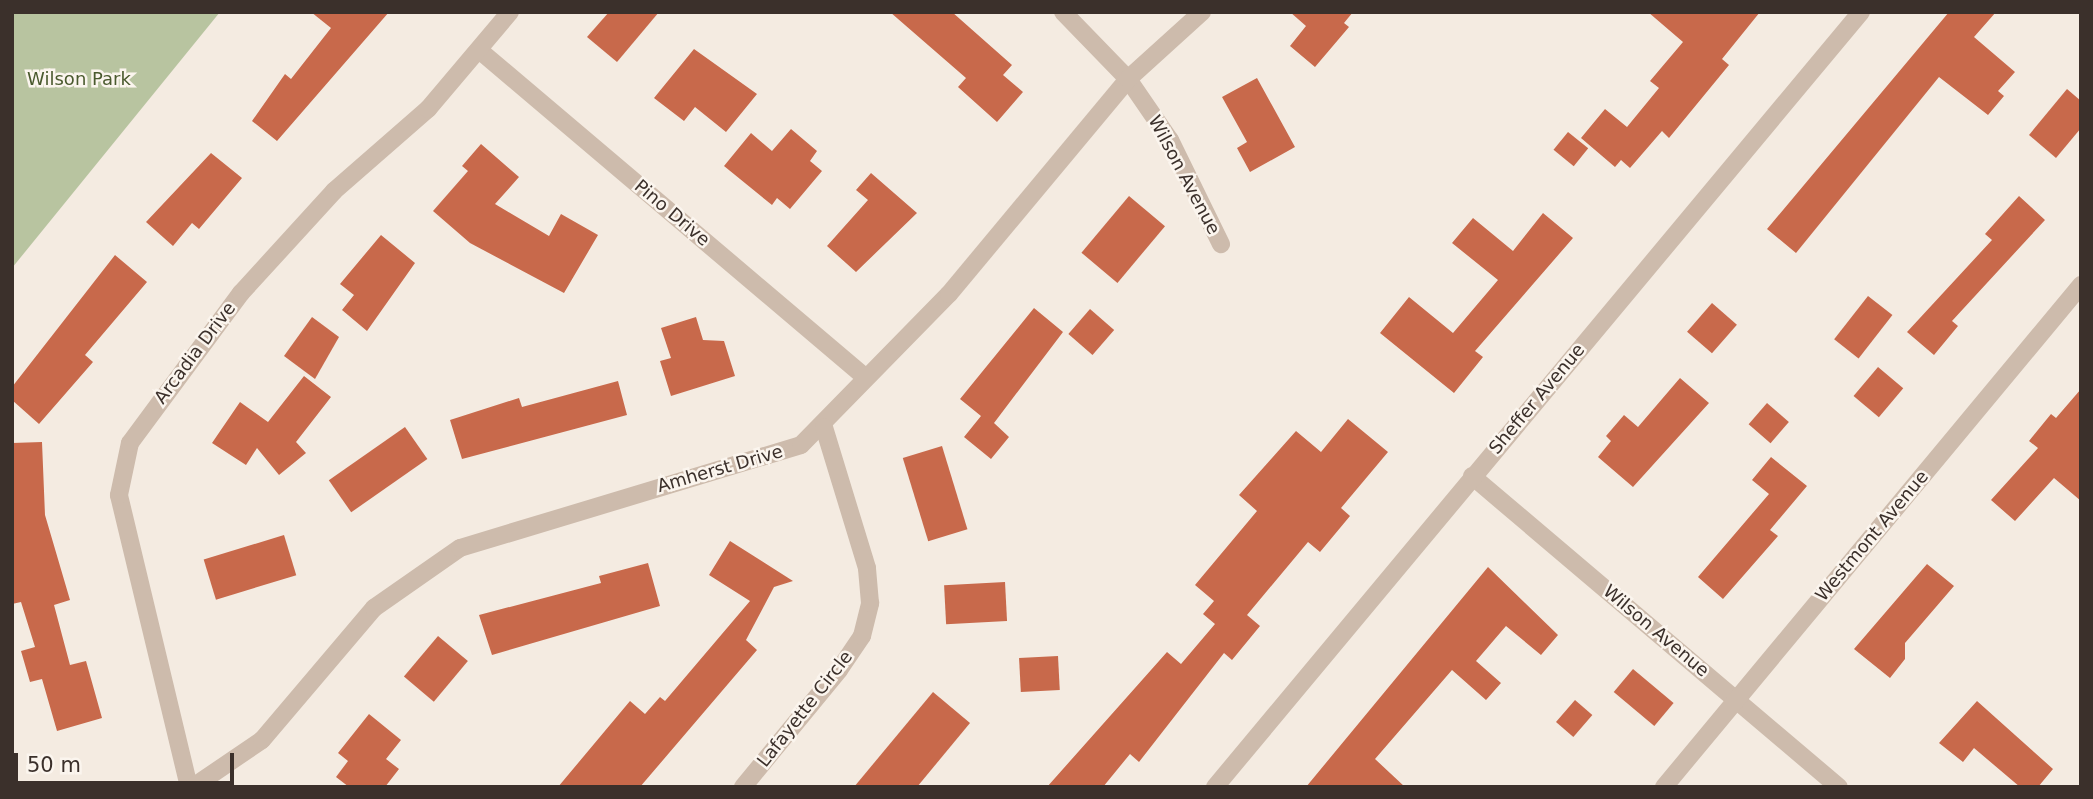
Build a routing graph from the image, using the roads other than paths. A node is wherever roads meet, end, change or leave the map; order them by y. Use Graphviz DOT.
graph roads {
  1 [pos="510,12"];
  2 [pos="1063,12"];
  3 [pos="1202,12"];
  4 [pos="1861,12"];
  5 [pos="479,50"];
  6 [pos="1128,79"];
  7 [pos="1221,244"];
  8 [pos="2081,285"];
  9 [pos="865,377"];
  10 [pos="824,427"];
  11 [pos="1472,476"];
  12 [pos="1736,699"];
  13 [pos="191,787"];
  14 [pos="743,787"];
  15 [pos="1215,787"];
  16 [pos="1664,787"];
  17 [pos="1839,787"];
  1 -- 5 [label="street, Arcadia Drive"];
  2 -- 6 [label="street, Wilson Avenue"];
  3 -- 6 [label="street, Amherst Drive"];
  4 -- 11 [label="street, Sheffer Avenue"];
  5 -- 9 [label="street, Pino Drive"];
  5 -- 13 [label="street, Arcadia Drive"];
  6 -- 7 [label="street, Wilson Avenue"];
  6 -- 9 [label="street, Amherst Drive"];
  8 -- 12 [label="street, Westmont Avenue"];
  9 -- 10 [label="street, Amherst Drive"];
  10 -- 13 [label="street, Amherst Drive"];
  10 -- 14 [label="street, Lafayette Circle"];
  11 -- 12 [label="street, Wilson Avenue"];
  11 -- 15 [label="street, Sheffer Avenue"];
  12 -- 16 [label="street, Westmont Avenue"];
  12 -- 17 [label="street, Wilson Avenue"];
}
